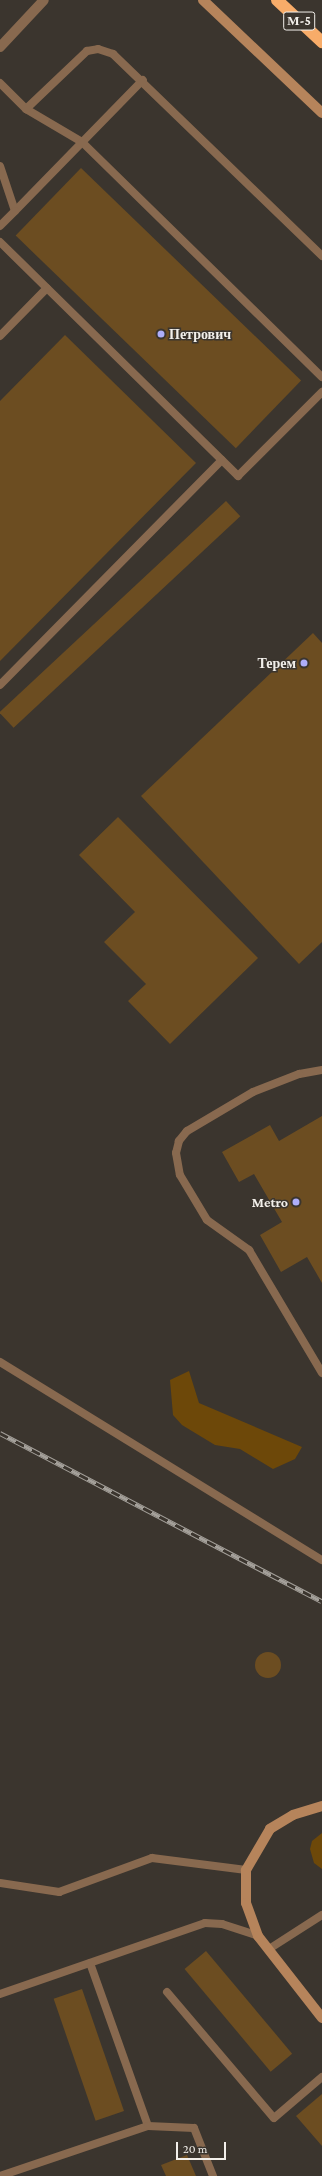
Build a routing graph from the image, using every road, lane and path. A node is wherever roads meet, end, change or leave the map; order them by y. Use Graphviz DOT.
graph roads {
  1 [pos="44,0"];
  2 [pos="203,0"];
  3 [pos="277,0"];
  4 [pos="322,42"];
  5 [pos="0,47"];
  6 [pos="142,80"];
  7 [pos="0,83"];
  8 [pos="26,109"];
  9 [pos="322,113"];
  10 [pos="82,142"];
  11 [pos="0,166"];
  12 [pos="15,211"];
  13 [pos="0,226"];
  14 [pos="0,242"];
  15 [pos="322,256"];
  16 [pos="47,288"];
  17 [pos="0,336"];
  18 [pos="322,377"];
  19 [pos="322,392"];
  20 [pos="222,460"];
  21 [pos="0,685"];
  22 [pos="322,1070"];
  23 [pos="0,1362"];
  24 [pos="322,1373"];
  25 [pos="322,1560"];
  26 [pos="322,1806"];
  27 [pos="246,1870"];
  28 [pos="0,1882"];
  29 [pos="322,1915"];
  30 [pos="258,1936"];
  31 [pos="269,1949"];
  32 [pos="90,1963"];
  33 [pos="167,1992"];
  34 [pos="0,1994"];
  35 [pos="322,2018"];
  36 [pos="322,2077"];
  37 [pos="148,2126"];
  38 [pos="0,2176"];
  39 [pos="213,2176"];
  1 -- 5 [label="street"];
  2 -- 9 [label="street"];
  3 -- 4 [label="highway, М-5"];
  6 -- 8 [label="lane"];
  6 -- 10 [label="lane"];
  6 -- 15 [label="lane"];
  7 -- 8 [label="lane"];
  8 -- 10 [label="lane"];
  10 -- 12 [label="lane"];
  10 -- 18 [label="lane"];
  11 -- 12 [label="lane"];
  12 -- 13 [label="lane"];
  14 -- 16 [label="lane"];
  16 -- 17 [label="lane"];
  16 -- 20 [label="lane"];
  19 -- 20 [label="lane"];
  20 -- 21 [label="lane"];
  22 -- 24 [label="lane"];
  23 -- 25 [label="lane"];
  26 -- 27 [label="street"];
  27 -- 28 [label="lane"];
  27 -- 30 [label="street"];
  29 -- 31 [label="lane"];
  30 -- 31 [label="street"];
  30 -- 32 [label="lane"];
  31 -- 35 [label="street"];
  32 -- 34 [label="lane"];
  32 -- 37 [label="lane"];
  33 -- 36 [label="lane"];
  37 -- 38 [label="lane"];
  37 -- 39 [label="lane"];
}
